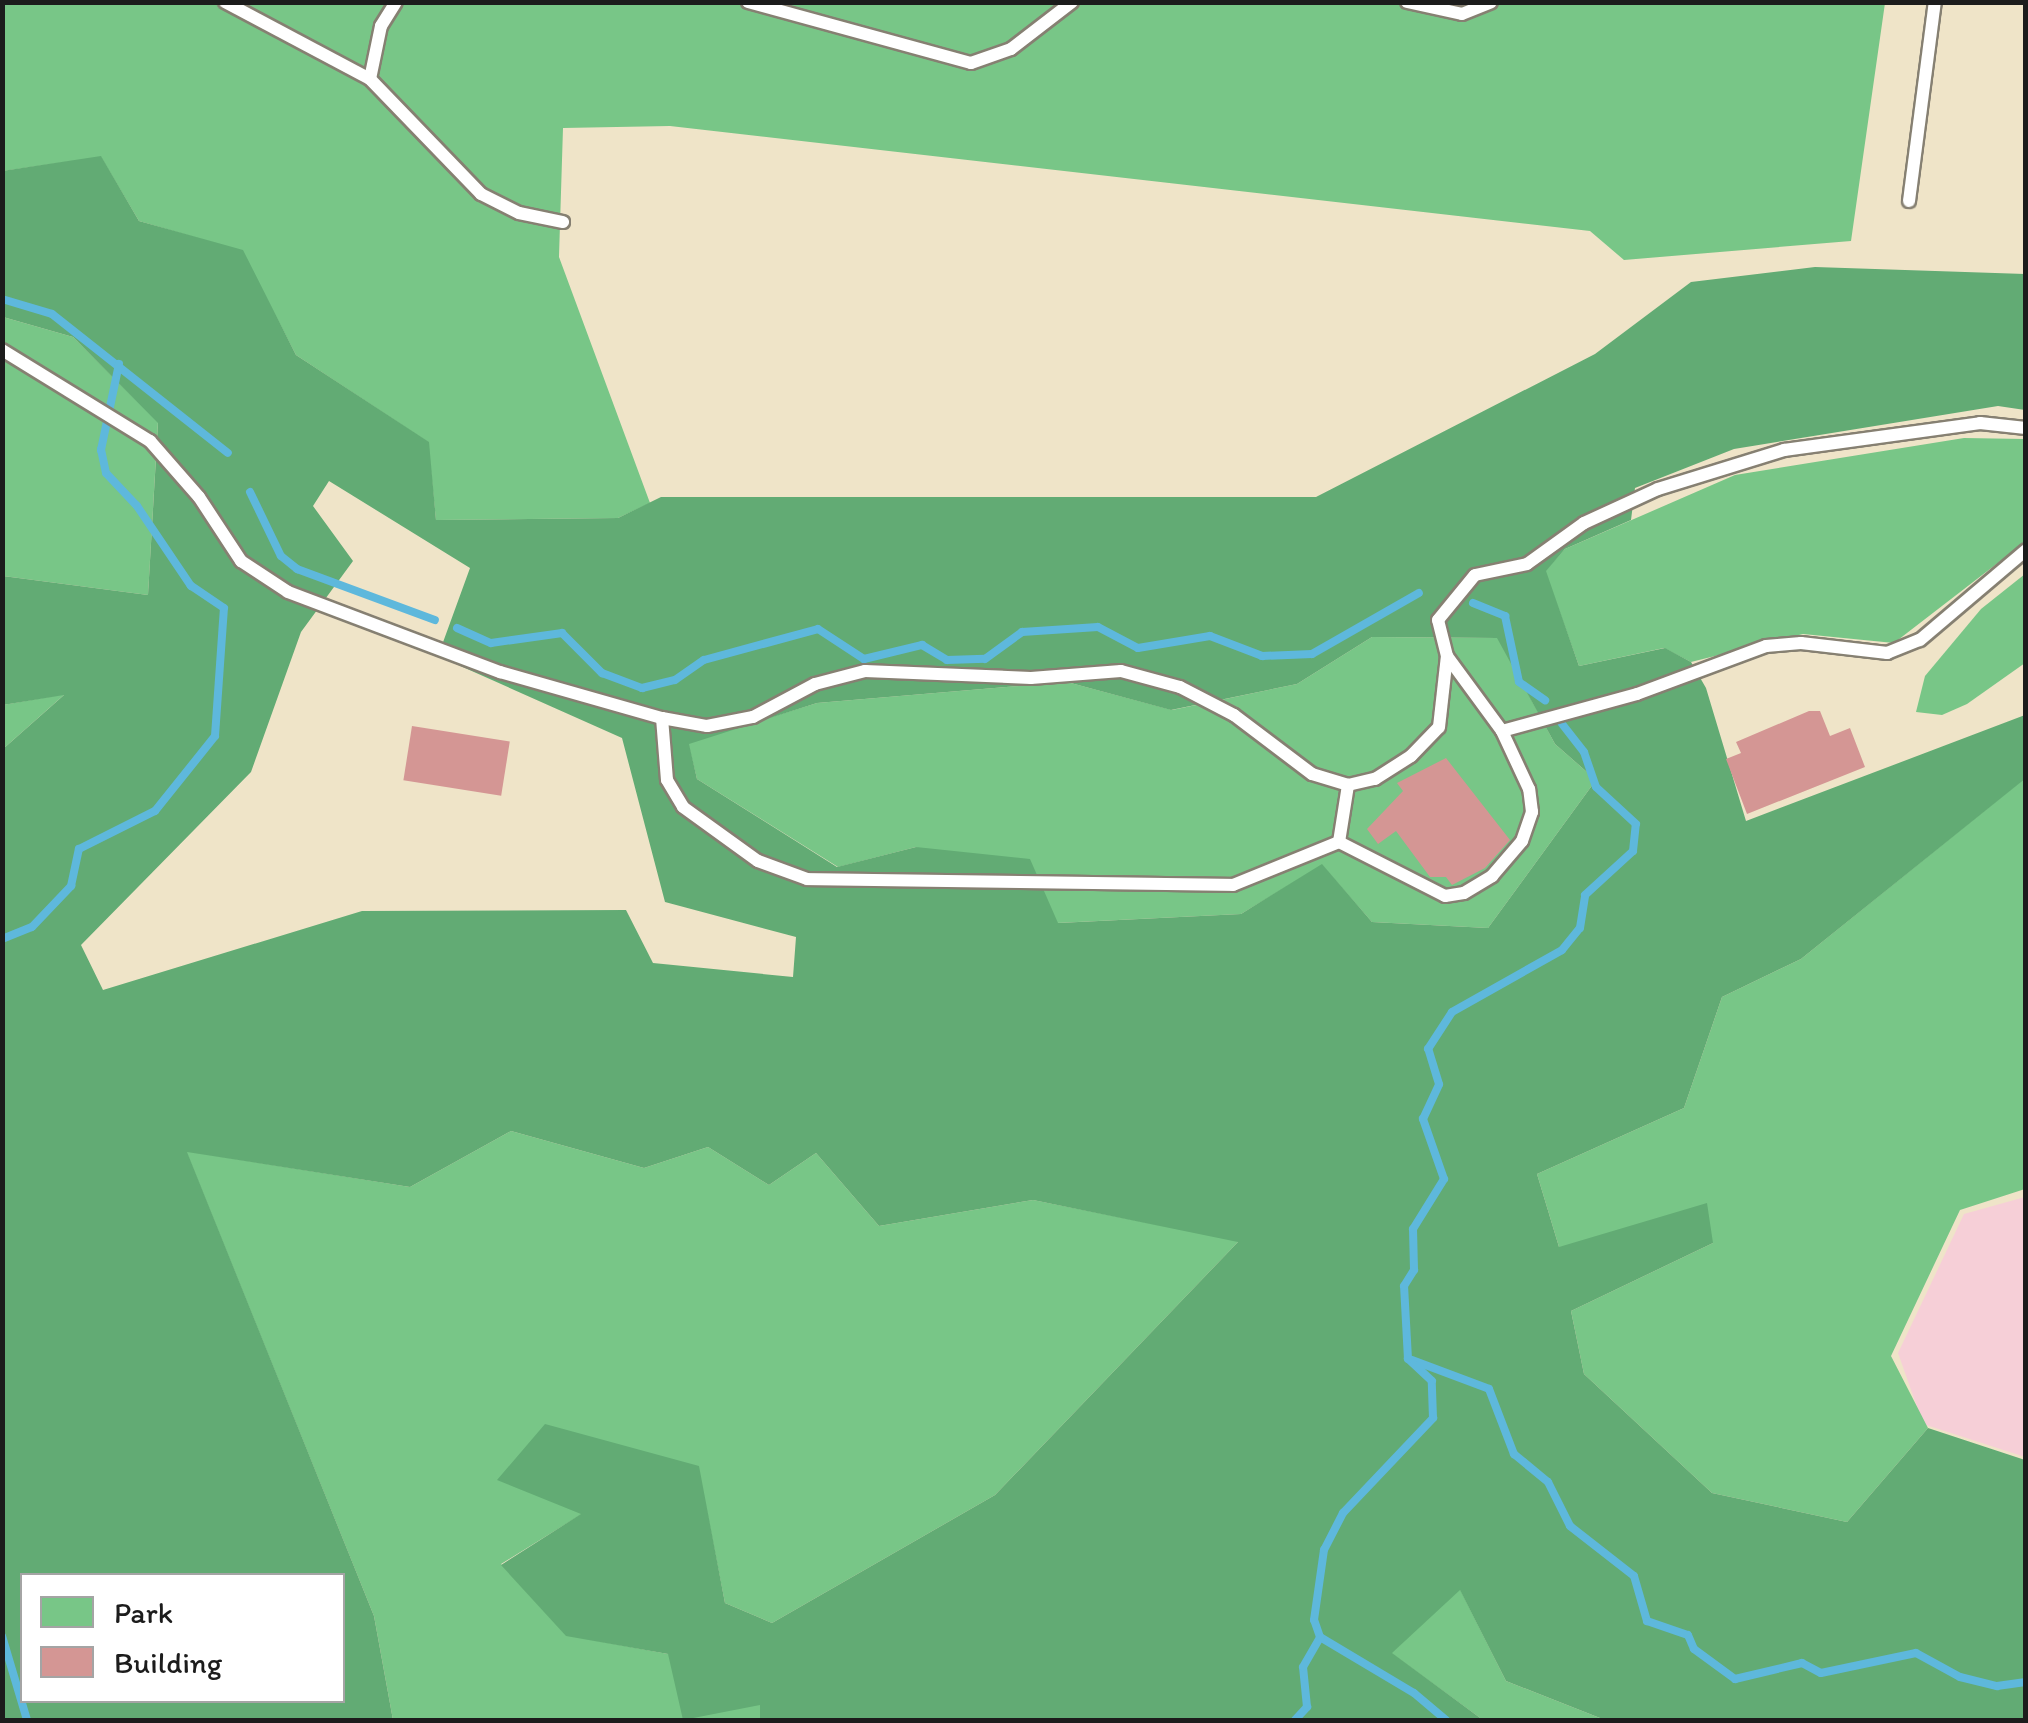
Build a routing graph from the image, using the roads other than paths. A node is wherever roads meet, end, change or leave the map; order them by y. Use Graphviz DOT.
graph roads {
  1 [pos="224,2"];
  2 [pos="396,2"];
  3 [pos="748,2"];
  4 [pos="1072,2"];
  5 [pos="1408,2"];
  6 [pos="1492,2"];
  7 [pos="1935,2"];
  8 [pos="370,79"];
  9 [pos="1910,201"];
  10 [pos="563,222"];
  11 [pos="2,350"];
  12 [pos="2026,428"];
  13 [pos="2026,550"];
  14 [pos="1447,656"];
  15 [pos="662,718"];
  16 [pos="1502,732"];
  17 [pos="1348,784"];
  18 [pos="1339,842"];
  1 -- 8 [label="lane"];
  2 -- 8 [label="lane"];
  3 -- 4 [label="lane"];
  5 -- 6 [label="lane"];
  7 -- 9 [label="lane"];
  8 -- 10 [label="lane"];
  11 -- 15 [label="lane"];
  12 -- 14 [label="lane"];
  13 -- 16 [label="lane"];
  14 -- 16 [label="lane"];
  14 -- 17 [label="lane"];
  15 -- 17 [label="lane"];
  15 -- 18 [label="lane"];
  16 -- 18 [label="lane"];
  17 -- 18 [label="lane"];
}
